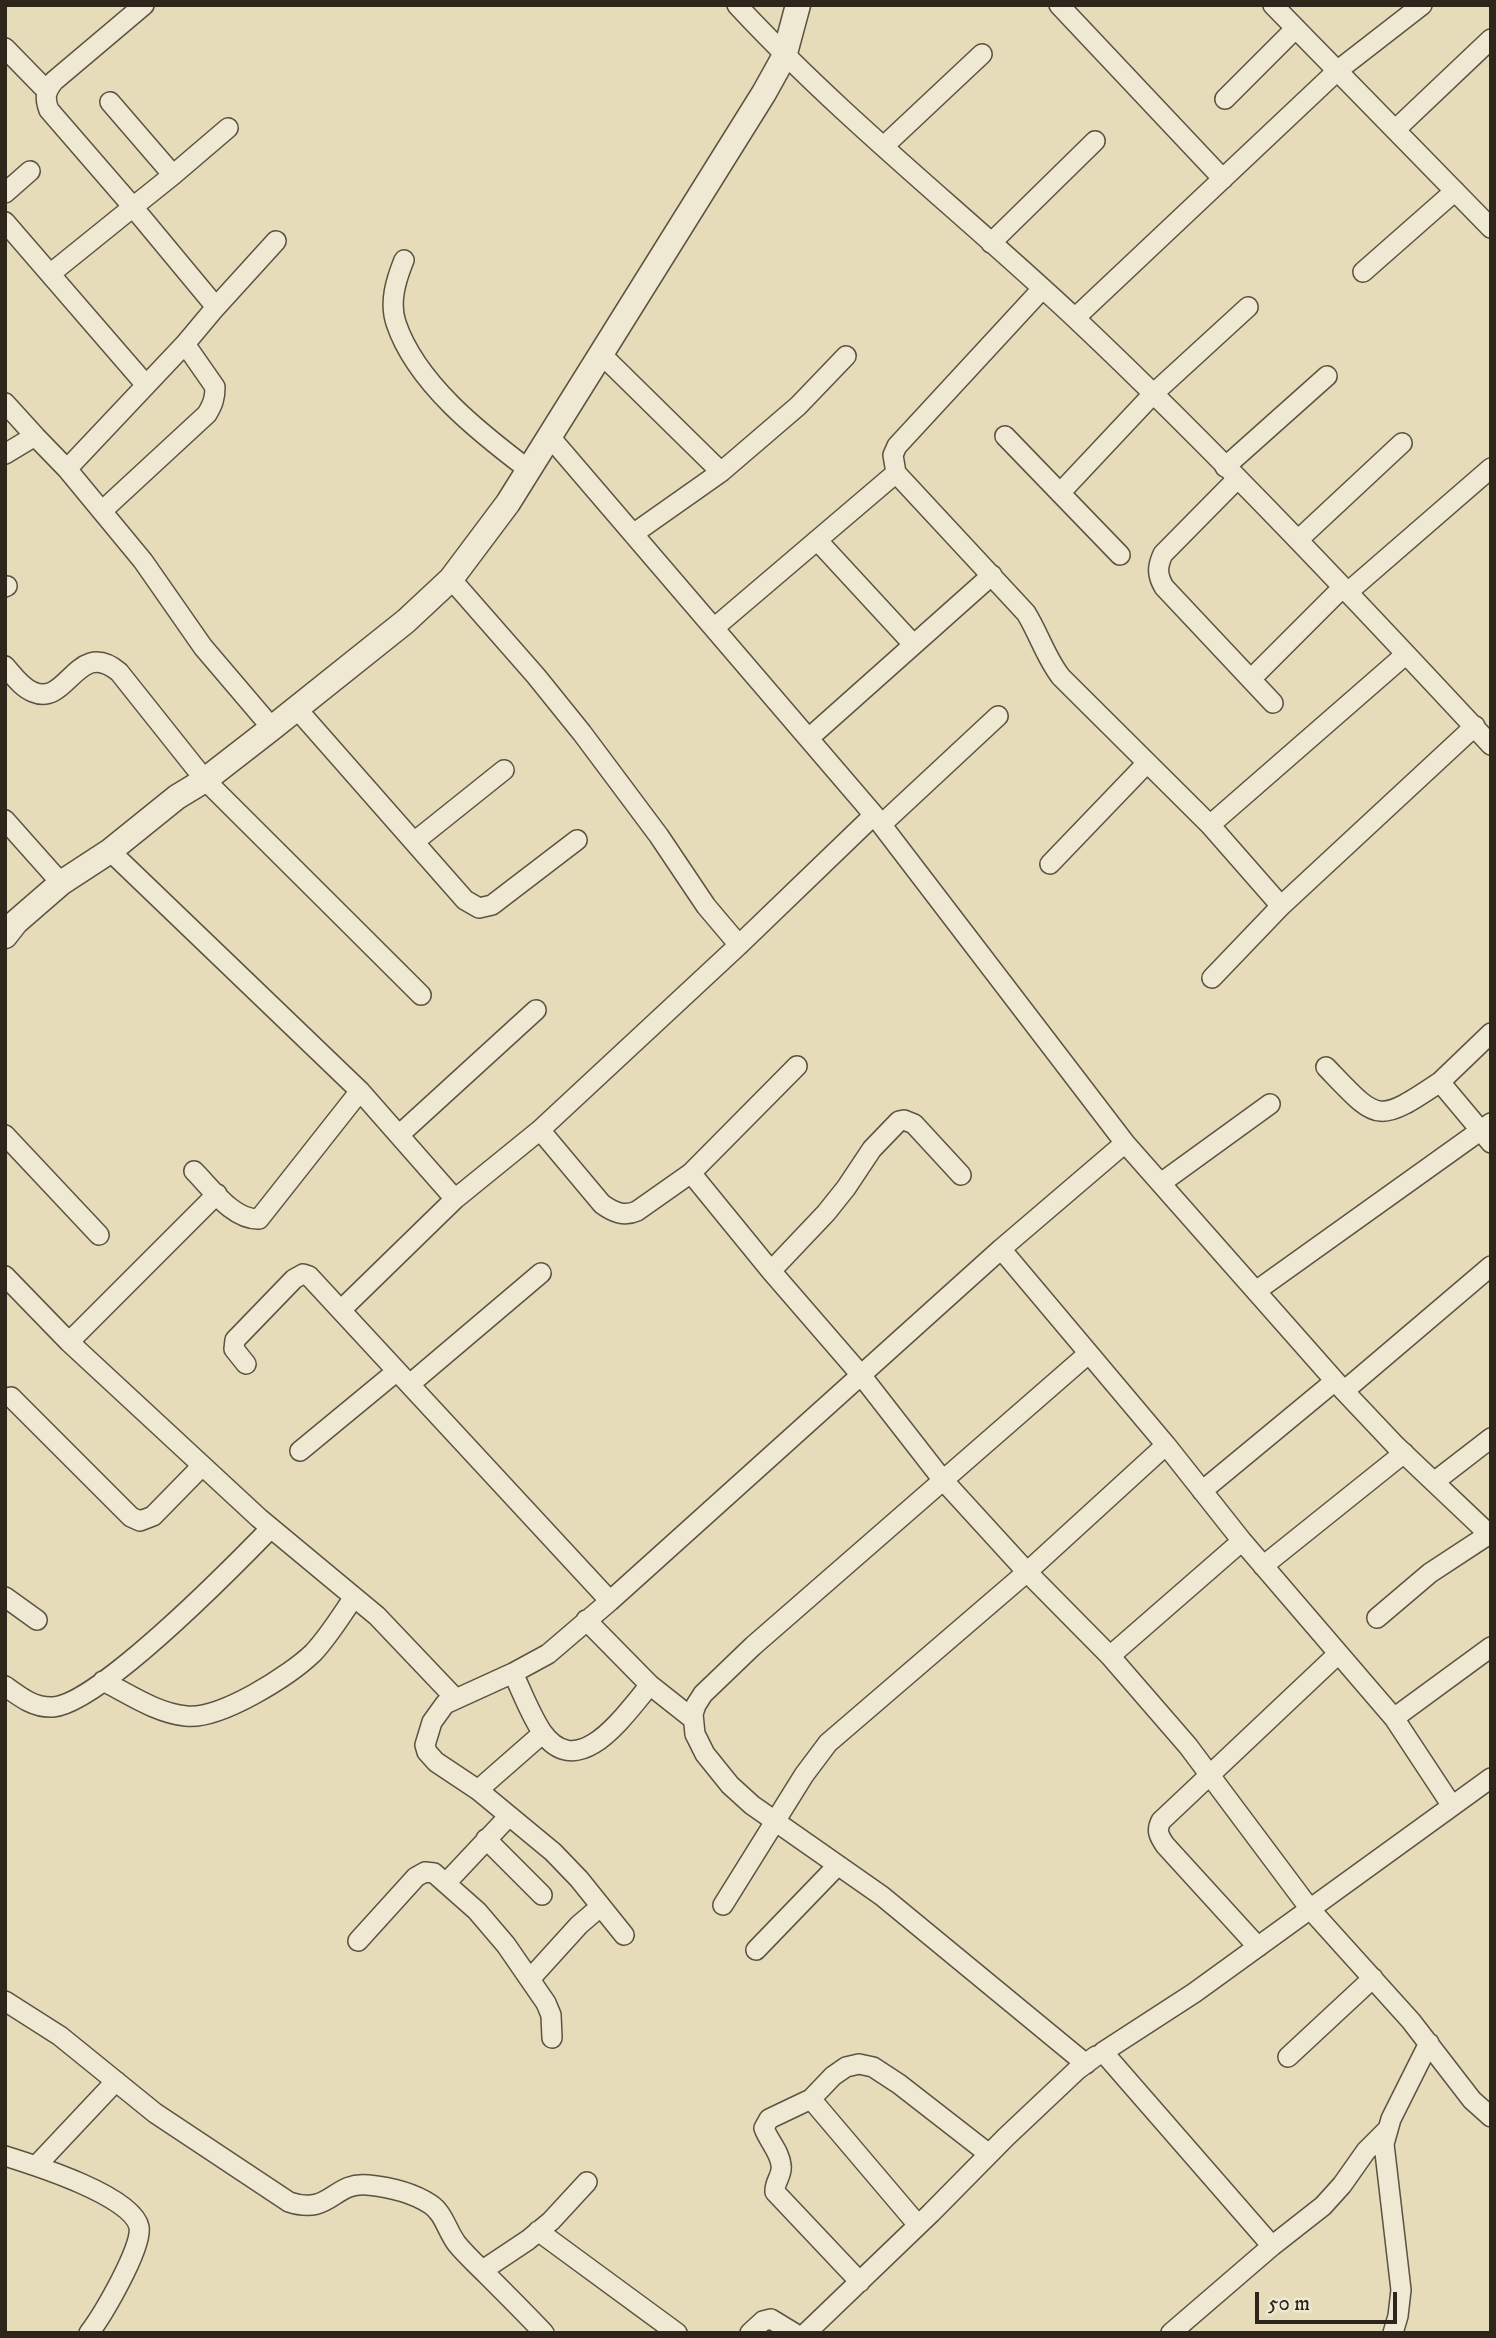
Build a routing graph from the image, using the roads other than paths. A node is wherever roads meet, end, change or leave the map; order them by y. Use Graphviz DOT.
graph roads {
  1 [pos="144,5"];
  2 [pos="737,5"];
  3 [pos="798,5"];
  4 [pos="1059,5"];
  5 [pos="1422,5"];
  6 [pos="1277,7"];
  7 [pos="1295,29"];
  8 [pos="1491,39"];
  9 [pos="5,48"];
  10 [pos="982,54"];
  11 [pos="785,57"];
  12 [pos="1337,71"];
  13 [pos="46,90"];
  14 [pos="1225,99"];
  15 [pos="110,102"];
  16 [pos="228,128"];
  17 [pos="1395,130"];
  18 [pos="1095,141"];
  19 [pos="884,146"];
  20 [pos="30,171"];
  21 [pos="173,175"];
  22 [pos="1223,178"];
  23 [pos="1455,191"];
  24 [pos="5,193"];
  25 [pos="133,207"];
  26 [pos="5,222"];
  27 [pos="1491,228"];
  28 [pos="276,241"];
  29 [pos="991,243"];
  30 [pos="404,260"];
  31 [pos="1363,272"];
  32 [pos="50,274"];
  33 [pos="1042,289"];
  34 [pos="216,307"];
  35 [pos="1248,307"];
  36 [pos="1075,318"];
  37 [pos="185,344"];
  38 [pos="601,354"];
  39 [pos="846,356"];
  40 [pos="1327,376"];
  41 [pos="146,385"];
  42 [pos="1153,394"];
  43 [pos="5,403"];
  44 [pos="35,436"];
  45 [pos="1005,436"];
  46 [pos="550,437"];
  47 [pos="1402,443"];
  48 [pos="5,454"];
  49 [pos="1491,468"];
  50 [pos="67,469"];
  51 [pos="529,470"];
  52 [pos="721,472"];
  53 [pos="896,473"];
  54 [pos="1231,473"];
  55 [pos="1060,493"];
  56 [pos="102,511"];
  57 [pos="633,534"];
  58 [pos="817,540"];
  59 [pos="1298,540"];
  60 [pos="1120,555"];
  61 [pos="992,575"];
  62 [pos="451,579"];
  63 [pos="1346,589"];
  64 [pos="714,628"];
  65 [pos="913,644"];
  66 [pos="1405,655"];
  67 [pos="5,666"];
  68 [pos="1251,679"];
  69 [pos="1273,703"];
  70 [pos="297,709"];
  71 [pos="998,716"];
  72 [pos="1475,726"];
  73 [pos="272,728"];
  74 [pos="809,738"];
  75 [pos="1490,743"];
  76 [pos="1147,763"];
  77 [pos="503,770"];
  78 [pos="205,780"];
  79 [pos="5,820"];
  80 [pos="878,820"];
  81 [pos="1210,825"];
  82 [pos="577,840"];
  83 [pos="414,842"];
  84 [pos="110,851"];
  85 [pos="1049,864"];
  86 [pos="61,883"];
  87 [pos="1281,906"];
  88 [pos="5,936"];
  89 [pos="739,945"];
  90 [pos="1212,978"];
  91 [pos="421,995"];
  92 [pos="536,1010"];
  93 [pos="1491,1033"];
  94 [pos="797,1066"];
  95 [pos="1326,1067"];
  96 [pos="1440,1082"];
  97 [pos="360,1091"];
  98 [pos="1270,1104"];
  99 [pos="540,1129"];
  100 [pos="1488,1132"];
  101 [pos="5,1135"];
  102 [pos="399,1135"];
  103 [pos="1125,1143"];
  104 [pos="194,1171"];
  105 [pos="691,1173"];
  106 [pos="961,1175"];
  107 [pos="1161,1183"];
  108 [pos="217,1194"];
  109 [pos="455,1199"];
  110 [pos="99,1235"];
  111 [pos="1001,1249"];
  112 [pos="1491,1266"];
  113 [pos="771,1271"];
  114 [pos="541,1273"];
  115 [pos="5,1276"];
  116 [pos="1256,1290"];
  117 [pos="341,1310"];
  118 [pos="69,1342"];
  119 [pos="1088,1354"];
  120 [pos="246,1364"];
  121 [pos="861,1375"];
  122 [pos="403,1377"];
  123 [pos="1340,1386"];
  124 [pos="11,1397"];
  125 [pos="1491,1438"];
  126 [pos="1166,1445"];
  127 [pos="300,1451"];
  128 [pos="1404,1453"];
  129 [pos="202,1466"];
  130 [pos="942,1479"];
  131 [pos="1434,1482"];
  132 [pos="1202,1491"];
  133 [pos="271,1528"];
  134 [pos="1490,1534"];
  135 [pos="1242,1541"];
  136 [pos="1263,1566"];
  137 [pos="1027,1572"];
  138 [pos="5,1597"];
  139 [pos="354,1597"];
  140 [pos="610,1601"];
  141 [pos="1377,1618"];
  142 [pos="37,1620"];
  143 [pos="586,1620"];
  144 [pos="1491,1647"];
  145 [pos="1338,1654"];
  146 [pos="1110,1656"];
  147 [pos="513,1673"];
  148 [pos="103,1681"];
  149 [pos="650,1685"];
  150 [pos="5,1686"];
  151 [pos="455,1698"];
  152 [pos="1394,1718"];
  153 [pos="693,1719"];
  154 [pos="543,1733"];
  155 [pos="1209,1774"];
  156 [pos="1491,1778"];
  157 [pos="478,1790"];
  158 [pos="1452,1805"];
  159 [pos="509,1815"];
  160 [pos="775,1821"];
  161 [pos="486,1839"];
  162 [pos="838,1865"];
  163 [pos="446,1883"];
  164 [pos="542,1895"];
  165 [pos="723,1905"];
  166 [pos="600,1907"];
  167 [pos="1310,1909"];
  168 [pos="625,1935"];
  169 [pos="358,1941"];
  170 [pos="1258,1947"];
  171 [pos="756,1950"];
  172 [pos="1373,1978"];
  173 [pos="530,1979"];
  174 [pos="5,2001"];
  175 [pos="552,2038"];
  176 [pos="1429,2043"];
  177 [pos="1103,2052"];
  178 [pos="1288,2057"];
  179 [pos="1086,2064"];
  180 [pos="117,2081"];
  181 [pos="811,2099"];
  182 [pos="1491,2118"];
  183 [pos="1386,2131"];
  184 [pos="989,2154"];
  185 [pos="5,2156"];
  186 [pos="36,2166"];
  187 [pos="587,2182"];
  188 [pos="918,2225"];
  189 [pos="538,2231"];
  190 [pos="1272,2246"];
  191 [pos="483,2270"];
  192 [pos="860,2282"];
  193 [pos="89,2333"];
  194 [pos="544,2333"];
  195 [pos="677,2333"];
  196 [pos="750,2333"];
  197 [pos="794,2333"];
  198 [pos="806,2333"];
  199 [pos="1171,2333"];
  200 [pos="1393,2333"];
  1 -- 13 [label="street"];
  2 -- 11 [label="street"];
  3 -- 11 [label="street"];
  4 -- 22 [label="street"];
  5 -- 12 [label="street"];
  6 -- 7 [label="street"];
  7 -- 12 [label="street"];
  7 -- 14 [label="street"];
  8 -- 17 [label="street"];
  9 -- 13 [label="street"];
  10 -- 19 [label="street"];
  11 -- 19 [label="street"];
  11 -- 38 [label="street"];
  12 -- 17 [label="street"];
  12 -- 22 [label="street"];
  13 -- 25 [label="street"];
  15 -- 21 [label="street"];
  16 -- 21 [label="street"];
  17 -- 23 [label="street"];
  18 -- 29 [label="street"];
  19 -- 29 [label="street"];
  20 -- 24 [label="street"];
  21 -- 25 [label="street"];
  22 -- 36 [label="street"];
  23 -- 27 [label="street"];
  23 -- 31 [label="street"];
  25 -- 32 [label="street"];
  25 -- 34 [label="street"];
  26 -- 32 [label="street"];
  28 -- 34 [label="street"];
  29 -- 33 [label="street"];
  30 -- 51 [label="street"];
  32 -- 41 [label="street"];
  33 -- 36 [label="street"];
  33 -- 53 [label="street"];
  34 -- 37 [label="street"];
  35 -- 42 [label="street"];
  36 -- 42 [label="street"];
  37 -- 41 [label="street"];
  37 -- 56 [label="street"];
  38 -- 46 [label="street"];
  38 -- 52 [label="street"];
  39 -- 52 [label="street"];
  40 -- 54 [label="street"];
  41 -- 50 [label="street"];
  42 -- 54 [label="street"];
  42 -- 55 [label="street"];
  43 -- 44 [label="street"];
  44 -- 48 [label="street"];
  44 -- 50 [label="street"];
  45 -- 55 [label="street"];
  46 -- 51 [label="street"];
  46 -- 57 [label="street"];
  47 -- 59 [label="street"];
  49 -- 63 [label="street"];
  50 -- 56 [label="street"];
  51 -- 62 [label="street"];
  52 -- 57 [label="street"];
  53 -- 58 [label="street"];
  53 -- 61 [label="street"];
  54 -- 59 [label="street"];
  54 -- 68 [label="street"];
  55 -- 60 [label="street"];
  56 -- 73 [label="street"];
  57 -- 64 [label="street"];
  58 -- 64 [label="street"];
  58 -- 65 [label="street"];
  59 -- 63 [label="street"];
  61 -- 65 [label="street"];
  61 -- 76 [label="street"];
  62 -- 70 [label="street"];
  62 -- 89 [label="street"];
  63 -- 66 [label="street"];
  63 -- 68 [label="street"];
  64 -- 74 [label="street"];
  65 -- 74 [label="street"];
  66 -- 72 [label="street"];
  66 -- 81 [label="street"];
  67 -- 78 [label="street"];
  68 -- 69 [label="street"];
  70 -- 73 [label="street"];
  70 -- 83 [label="street"];
  71 -- 80 [label="street"];
  72 -- 75 [label="street"];
  72 -- 87 [label="street"];
  73 -- 78 [label="street"];
  74 -- 80 [label="street"];
  76 -- 81 [label="street"];
  76 -- 85 [label="street"];
  77 -- 83 [label="street"];
  78 -- 84 [label="street"];
  78 -- 91 [label="street"];
  79 -- 86 [label="street"];
  80 -- 89 [label="street"];
  80 -- 103 [label="street"];
  81 -- 87 [label="street"];
  82 -- 83 [label="street"];
  84 -- 86 [label="street"];
  84 -- 97 [label="street"];
  86 -- 88 [label="street"];
  87 -- 90 [label="street"];
  89 -- 99 [label="street"];
  92 -- 102 [label="street"];
  93 -- 96 [label="street"];
  94 -- 105 [label="street"];
  95 -- 96 [label="street"];
  96 -- 100 [label="street"];
  97 -- 102 [label="street"];
  97 -- 108 [label="street"];
  98 -- 107 [label="street"];
  99 -- 105 [label="street"];
  99 -- 109 [label="street"];
  100 -- 116 [label="street"];
  101 -- 110 [label="street"];
  102 -- 109 [label="street"];
  103 -- 107 [label="street"];
  103 -- 111 [label="street"];
  104 -- 108 [label="street"];
  105 -- 113 [label="street"];
  106 -- 113 [label="street"];
  107 -- 116 [label="street"];
  108 -- 118 [label="street"];
  109 -- 117 [label="street"];
  111 -- 119 [label="street"];
  111 -- 121 [label="street"];
  112 -- 123 [label="street"];
  113 -- 121 [label="street"];
  114 -- 122 [label="street"];
  115 -- 118 [label="street"];
  116 -- 123 [label="street"];
  117 -- 120 [label="street"];
  117 -- 122 [label="street"];
  118 -- 129 [label="street"];
  119 -- 126 [label="street"];
  119 -- 130 [label="street"];
  121 -- 130 [label="street"];
  121 -- 140 [label="street"];
  122 -- 127 [label="street"];
  122 -- 140 [label="street"];
  123 -- 128 [label="street"];
  123 -- 132 [label="street"];
  124 -- 129 [label="street"];
  125 -- 131 [label="street"];
  126 -- 132 [label="street"];
  126 -- 137 [label="street"];
  128 -- 131 [label="street"];
  128 -- 136 [label="street"];
  129 -- 133 [label="street"];
  130 -- 137 [label="street"];
  130 -- 153 [label="street"];
  131 -- 134 [label="street"];
  132 -- 135 [label="street"];
  133 -- 139 [label="street"];
  133 -- 148 [label="street"];
  134 -- 141 [label="street"];
  135 -- 136 [label="street"];
  135 -- 146 [label="street"];
  136 -- 145 [label="street"];
  137 -- 146 [label="street"];
  137 -- 160 [label="street"];
  138 -- 142 [label="street"];
  139 -- 148 [label="street"];
  139 -- 151 [label="street"];
  140 -- 143 [label="street"];
  143 -- 147 [label="street"];
  143 -- 149 [label="street"];
  144 -- 152 [label="street"];
  145 -- 152 [label="street"];
  145 -- 155 [label="street"];
  146 -- 155 [label="street"];
  147 -- 151 [label="street"];
  147 -- 154 [label="street"];
  148 -- 150 [label="street"];
  149 -- 153 [label="street"];
  149 -- 154 [label="street"];
  151 -- 157 [label="street"];
  152 -- 158 [label="street"];
  153 -- 160 [label="street"];
  154 -- 157 [label="street"];
  155 -- 167 [label="street"];
  155 -- 170 [label="street"];
  156 -- 158 [label="street"];
  157 -- 159 [label="street"];
  158 -- 167 [label="street"];
  159 -- 161 [label="street"];
  159 -- 166 [label="street"];
  160 -- 162 [label="street"];
  160 -- 165 [label="street"];
  161 -- 163 [label="street"];
  161 -- 164 [label="street"];
  162 -- 171 [label="street"];
  162 -- 179 [label="street"];
  163 -- 169 [label="street"];
  163 -- 173 [label="street"];
  166 -- 168 [label="street"];
  166 -- 173 [label="street"];
  167 -- 170 [label="street"];
  167 -- 172 [label="street"];
  170 -- 177 [label="street"];
  172 -- 176 [label="street"];
  172 -- 178 [label="street"];
  173 -- 175 [label="street"];
  174 -- 180 [label="street"];
  176 -- 182 [label="street"];
  176 -- 183 [label="street"];
  177 -- 179 [label="street"];
  177 -- 190 [label="street"];
  179 -- 184 [label="street"];
  180 -- 186 [label="street"];
  180 -- 191 [label="street"];
  181 -- 184 [label="street"];
  181 -- 188 [label="street"];
  181 -- 192 [label="street"];
  183 -- 190 [label="street"];
  183 -- 200 [label="street"];
  184 -- 188 [label="street"];
  185 -- 186 [label="street"];
  186 -- 193 [label="street"];
  187 -- 189 [label="street"];
  188 -- 192 [label="street"];
  189 -- 191 [label="street"];
  189 -- 195 [label="street"];
  190 -- 199 [label="street"];
  191 -- 194 [label="street"];
  192 -- 198 [label="street"];
  196 -- 197 [label="street"];
}
